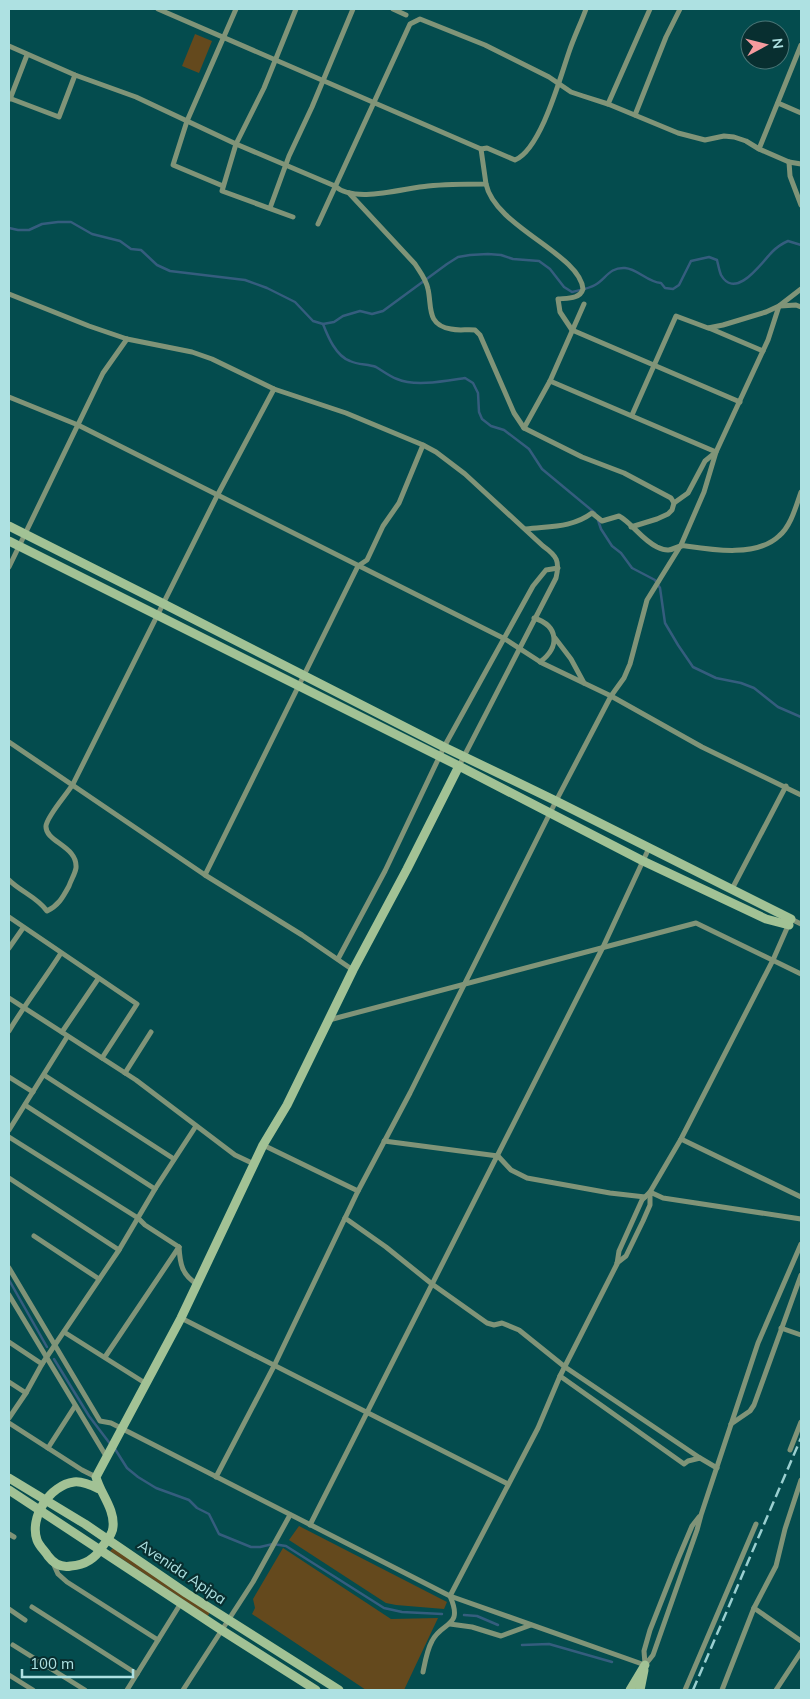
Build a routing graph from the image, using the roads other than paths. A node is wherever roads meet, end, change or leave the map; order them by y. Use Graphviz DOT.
graph roads {
  1 [pos="158,9"];
  2 [pos="176,9"];
  3 [pos="236,9"];
  4 [pos="296,9"];
  5 [pos="353,9"];
  6 [pos="393,9"];
  7 [pos="586,9"];
  8 [pos="650,9"];
  9 [pos="680,9"];
  10 [pos="173,15"];
  11 [pos="406,15"];
  12 [pos="225,36"];
  13 [pos="9,46"];
  14 [pos="801,48"];
  15 [pos="27,55"];
  16 [pos="276,59"];
  17 [pos="75,75"];
  18 [pos="324,80"];
  19 [pos="559,84"];
  20 [pos="10,98"];
  21 [pos="374,103"];
  22 [pos="778,103"];
  23 [pos="608,104"];
  24 [pos="801,113"];
  25 [pos="635,115"];
  26 [pos="187,120"];
  27 [pos="236,144"];
  28 [pos="481,149"];
  29 [pos="759,149"];
  30 [pos="789,162"];
  31 [pos="286,164"];
  32 [pos="801,164"];
  33 [pos="486,184"];
  34 [pos="223,186"];
  35 [pos="335,186"];
  36 [pos="349,193"];
  37 [pos="801,205"];
  38 [pos="270,208"];
  39 [pos="293,217"];
  40 [pos="318,224"];
  41 [pos="801,289"];
  42 [pos="9,294"];
  43 [pos="584,304"];
  44 [pos="779,306"];
  45 [pos="801,307"];
  46 [pos="708,328"];
  47 [pos="572,330"];
  48 [pos="127,338"];
  49 [pos="763,352"];
  50 [pos="655,365"];
  51 [pos="550,381"];
  52 [pos="274,389"];
  53 [pos="9,397"];
  54 [pos="740,402"];
  55 [pos="632,415"];
  56 [pos="78,425"];
  57 [pos="524,428"];
  58 [pos="423,445"];
  59 [pos="716,452"];
  60 [pos="801,492"];
  61 [pos="217,496"];
  62 [pos="674,503"];
  63 [pos="9,526"];
  64 [pos="631,527"];
  65 [pos="526,529"];
  66 [pos="24,534"];
  67 [pos="9,541"];
  68 [pos="681,545"];
  69 [pos="19,546"];
  70 [pos="358,566"];
  71 [pos="9,567"];
  72 [pos="558,568"];
  73 [pos="164,604"];
  74 [pos="158,617"];
  75 [pos="534,618"];
  76 [pos="554,636"];
  77 [pos="505,639"];
  78 [pos="519,648"];
  79 [pos="540,662"];
  80 [pos="304,675"];
  81 [pos="584,684"];
  82 [pos="298,686"];
  83 [pos="611,696"];
  84 [pos="9,742"];
  85 [pos="444,747"];
  86 [pos="464,756"];
  87 [pos="439,757"];
  88 [pos="459,766"];
  89 [pos="73,784"];
  90 [pos="786,786"];
  91 [pos="801,795"];
  92 [pos="556,801"];
  93 [pos="550,813"];
  94 [pos="650,848"];
  95 [pos="644,861"];
  96 [pos="205,875"];
  97 [pos="9,880"];
  98 [pos="732,890"];
  99 [pos="9,917"];
  100 [pos="790,922"];
  101 [pos="801,924"];
  102 [pos="23,928"];
  103 [pos="603,947"];
  104 [pos="9,948"];
  105 [pos="61,953"];
  106 [pos="338,959"];
  107 [pos="773,960"];
  108 [pos="353,970"];
  109 [pos="801,974"];
  110 [pos="98,978"];
  111 [pos="464,983"];
  112 [pos="9,998"];
  113 [pos="23,1007"];
  114 [pos="328,1020"];
  115 [pos="9,1030"];
  116 [pos="62,1032"];
  117 [pos="151,1032"];
  118 [pos="67,1037"];
  119 [pos="102,1058"];
  120 [pos="125,1074"];
  121 [pos="44,1075"];
  122 [pos="9,1077"];
  123 [pos="33,1092"];
  124 [pos="25,1105"];
  125 [pos="196,1126"];
  126 [pos="9,1130"];
  127 [pos="9,1137"];
  128 [pos="681,1139"];
  129 [pos="384,1141"];
  130 [pos="263,1145"];
  131 [pos="498,1156"];
  132 [pos="174,1159"];
  133 [pos="254,1164"];
  134 [pos="9,1178"];
  135 [pos="155,1189"];
  136 [pos="358,1191"];
  137 [pos="650,1192"];
  138 [pos="645,1197"];
  139 [pos="801,1197"];
  140 [pos="138,1218"];
  141 [pos="345,1218"];
  142 [pos="801,1220"];
  143 [pos="34,1236"];
  144 [pos="801,1244"];
  145 [pos="179,1247"];
  146 [pos="119,1250"];
  147 [pos="617,1264"];
  148 [pos="9,1268"];
  149 [pos="801,1274"];
  150 [pos="99,1279"];
  151 [pos="197,1284"];
  152 [pos="432,1284"];
  153 [pos="9,1295"];
  154 [pos="180,1318"];
  155 [pos="781,1328"];
  156 [pos="64,1332"];
  157 [pos="801,1335"];
  158 [pos="9,1342"];
  159 [pos="55,1346"];
  160 [pos="104,1357"];
  161 [pos="47,1358"];
  162 [pos="42,1364"];
  163 [pos="274,1366"];
  164 [pos="565,1367"];
  165 [pos="560,1376"];
  166 [pos="9,1382"];
  167 [pos="145,1383"];
  168 [pos="26,1393"];
  169 [pos="75,1406"];
  170 [pos="368,1413"];
  171 [pos="9,1418"];
  172 [pos="801,1422"];
  173 [pos="9,1423"];
  174 [pos="730,1424"];
  175 [pos="121,1428"];
  176 [pos="48,1448"];
  177 [pos="790,1450"];
  178 [pos="106,1456"];
  179 [pos="700,1458"];
  180 [pos="717,1468"];
  181 [pos="96,1477"];
  182 [pos="216,1477"];
  183 [pos="9,1478"];
  184 [pos="801,1480"];
  185 [pos="508,1484"];
  186 [pos="99,1489"];
  187 [pos="9,1490"];
  188 [pos="46,1500"];
  189 [pos="40,1510"];
  190 [pos="701,1514"];
  191 [pos="290,1515"];
  192 [pos="756,1524"];
  193 [pos="310,1525"];
  194 [pos="108,1539"];
  195 [pos="101,1550"];
  196 [pos="54,1563"];
  197 [pos="450,1596"];
  198 [pos="181,1602"];
  199 [pos="32,1607"];
  200 [pos="754,1608"];
  201 [pos="9,1609"];
  202 [pos="25,1620"];
  203 [pos="229,1620"];
  204 [pos="450,1624"];
  205 [pos="531,1625"];
  206 [pos="223,1631"];
  207 [pos="158,1640"];
  208 [pos="801,1641"];
  209 [pos="13,1646"];
  210 [pos="801,1652"];
  211 [pos="645,1665"];
  212 [pos="423,1672"];
  213 [pos="137,1674"];
  214 [pos="9,1675"];
  215 [pos="637,1689"];
  216 [pos="33,1690"];
  217 [pos="85,1690"];
  218 [pos="127,1690"];
  219 [pos="184,1690"];
  220 [pos="316,1690"];
  221 [pos="339,1690"];
  222 [pos="685,1690"];
  223 [pos="722,1690"];
  224 [pos="776,1690"];
  1 -- 10 [label="street"];
  2 -- 10 [label="street"];
  3 -- 12 [label="street"];
  4 -- 16 [label="street"];
  5 -- 18 [label="street"];
  6 -- 11 [label="street"];
  7 -- 19 [label="street"];
  8 -- 23 [label="street"];
  9 -- 25 [label="street"];
  10 -- 12 [label="street"];
  12 -- 16 [label="street"];
  12 -- 26 [label="street"];
  13 -- 15 [label="street"];
  14 -- 22 [label="street"];
  15 -- 17 [label="street"];
  15 -- 20 [label="street"];
  16 -- 18 [label="street"];
  16 -- 27 [label="street"];
  17 -- 20 [label="street"];
  17 -- 26 [label="street"];
  18 -- 21 [label="street"];
  18 -- 31 [label="street"];
  19 -- 21 [label="street"];
  19 -- 23 [label="street"];
  19 -- 28 [label="street"];
  21 -- 28 [label="street"];
  21 -- 35 [label="street"];
  22 -- 24 [label="street"];
  22 -- 29 [label="street"];
  23 -- 25 [label="street"];
  25 -- 29 [label="street"];
  26 -- 27 [label="street"];
  26 -- 34 [label="street"];
  27 -- 31 [label="street"];
  27 -- 34 [label="street"];
  28 -- 33 [label="street"];
  29 -- 30 [label="street"];
  30 -- 32 [label="street"];
  30 -- 37 [label="street"];
  31 -- 35 [label="street"];
  31 -- 38 [label="street"];
  33 -- 36 [label="street"];
  33 -- 47 [label="street"];
  34 -- 38 [label="street"];
  35 -- 36 [label="street"];
  35 -- 40 [label="street"];
  36 -- 57 [label="street"];
  38 -- 39 [label="street"];
  41 -- 44 [label="street"];
  42 -- 48 [label="street"];
  43 -- 47 [label="street"];
  44 -- 45 [label="street"];
  44 -- 46 [label="street"];
  44 -- 49 [label="street"];
  46 -- 49 [label="street"];
  46 -- 50 [label="street"];
  47 -- 50 [label="street"];
  47 -- 51 [label="street"];
  48 -- 52 [label="street"];
  48 -- 56 [label="street"];
  49 -- 54 [label="street"];
  50 -- 54 [label="street"];
  50 -- 55 [label="street"];
  51 -- 55 [label="street"];
  51 -- 57 [label="street"];
  52 -- 58 [label="street"];
  52 -- 61 [label="street"];
  53 -- 56 [label="street"];
  54 -- 59 [label="street"];
  55 -- 59 [label="street"];
  56 -- 61 [label="street"];
  56 -- 66 [label="street"];
  57 -- 62 [label="street"];
  58 -- 65 [label="street"];
  58 -- 70 [label="street"];
  59 -- 62 [label="street"];
  59 -- 68 [label="street"];
  60 -- 68 [label="street"];
  61 -- 70 [label="street"];
  61 -- 73 [label="street"];
  62 -- 64 [label="street"];
  63 -- 66 [label="street"];
  64 -- 65 [label="street"];
  64 -- 68 [label="street"];
  65 -- 72 [label="street"];
  66 -- 69 [label="street"];
  66 -- 73 [label="street"];
  67 -- 69 [label="street"];
  68 -- 83 [label="street"];
  69 -- 71 [label="street"];
  69 -- 74 [label="street"];
  70 -- 77 [label="street"];
  70 -- 80 [label="street"];
  72 -- 75 [label="street"];
  72 -- 77 [label="street"];
  73 -- 74 [label="street"];
  73 -- 80 [label="street"];
  74 -- 82 [label="street"];
  74 -- 89 [label="street"];
  75 -- 76 [label="street"];
  75 -- 78 [label="street"];
  76 -- 79 [label="street"];
  76 -- 81 [label="street"];
  77 -- 78 [label="street"];
  77 -- 85 [label="street"];
  78 -- 79 [label="street"];
  78 -- 86 [label="street"];
  79 -- 81 [label="street"];
  80 -- 82 [label="street"];
  80 -- 85 [label="street"];
  81 -- 83 [label="street"];
  82 -- 87 [label="street"];
  82 -- 96 [label="street"];
  83 -- 90 [label="street"];
  83 -- 92 [label="street"];
  84 -- 89 [label="street"];
  85 -- 86 [label="street"];
  85 -- 87 [label="street"];
  86 -- 88 [label="street"];
  86 -- 92 [label="street"];
  87 -- 88 [label="street"];
  87 -- 106 [label="street"];
  88 -- 93 [label="street"];
  88 -- 108 [label="street"];
  89 -- 96 [label="street"];
  89 -- 97 [label="street"];
  90 -- 91 [label="street"];
  90 -- 98 [label="street"];
  92 -- 93 [label="street"];
  92 -- 94 [label="street"];
  93 -- 95 [label="street"];
  93 -- 111 [label="street"];
  94 -- 95 [label="street"];
  94 -- 98 [label="street"];
  95 -- 100 [label="street"];
  95 -- 103 [label="street"];
  96 -- 106 [label="street"];
  98 -- 100 [label="street"];
  99 -- 102 [label="street"];
  100 -- 101 [label="street"];
  100 -- 107 [label="street"];
  102 -- 104 [label="street"];
  102 -- 105 [label="street"];
  103 -- 107 [label="street"];
  103 -- 111 [label="street"];
  103 -- 131 [label="street"];
  105 -- 110 [label="street"];
  105 -- 113 [label="street"];
  106 -- 108 [label="street"];
  107 -- 109 [label="street"];
  107 -- 128 [label="street"];
  108 -- 114 [label="street"];
  110 -- 116 [label="street"];
  110 -- 119 [label="street"];
  111 -- 114 [label="street"];
  111 -- 129 [label="street"];
  112 -- 113 [label="street"];
  113 -- 115 [label="street"];
  113 -- 116 [label="street"];
  114 -- 130 [label="street"];
  116 -- 118 [label="street"];
  117 -- 120 [label="street"];
  118 -- 119 [label="street"];
  118 -- 121 [label="street"];
  119 -- 120 [label="street"];
  120 -- 125 [label="street"];
  121 -- 123 [label="street"];
  121 -- 132 [label="street"];
  122 -- 123 [label="street"];
  123 -- 124 [label="street"];
  124 -- 126 [label="street"];
  124 -- 135 [label="street"];
  125 -- 132 [label="street"];
  125 -- 133 [label="street"];
  127 -- 140 [label="street"];
  128 -- 137 [label="street"];
  128 -- 139 [label="street"];
  129 -- 131 [label="street"];
  129 -- 136 [label="street"];
  130 -- 133 [label="street"];
  130 -- 136 [label="street"];
  131 -- 138 [label="street"];
  131 -- 152 [label="street"];
  132 -- 135 [label="street"];
  133 -- 151 [label="street"];
  134 -- 146 [label="street"];
  135 -- 140 [label="street"];
  136 -- 141 [label="street"];
  137 -- 138 [label="street"];
  137 -- 142 [label="street"];
  137 -- 147 [label="street"];
  138 -- 147 [label="street"];
  140 -- 145 [label="street"];
  140 -- 146 [label="street"];
  141 -- 152 [label="street"];
  141 -- 163 [label="street"];
  143 -- 150 [label="street"];
  144 -- 174 [label="street"];
  145 -- 151 [label="street"];
  145 -- 160 [label="street"];
  146 -- 150 [label="street"];
  147 -- 164 [label="street"];
  148 -- 159 [label="street"];
  149 -- 155 [label="street"];
  150 -- 156 [label="street"];
  151 -- 154 [label="street"];
  152 -- 164 [label="street"];
  152 -- 170 [label="street"];
  153 -- 161 [label="street"];
  154 -- 163 [label="street"];
  154 -- 167 [label="street"];
  155 -- 157 [label="street"];
  155 -- 174 [label="street"];
  156 -- 159 [label="street"];
  156 -- 160 [label="street"];
  158 -- 162 [label="street"];
  159 -- 161 [label="street"];
  159 -- 175 [label="street"];
  160 -- 167 [label="street"];
  161 -- 162 [label="street"];
  161 -- 169 [label="street"];
  162 -- 168 [label="street"];
  163 -- 170 [label="street"];
  163 -- 182 [label="street"];
  164 -- 165 [label="street"];
  164 -- 179 [label="street"];
  165 -- 179 [label="street"];
  165 -- 185 [label="street"];
  166 -- 168 [label="street"];
  167 -- 175 [label="street"];
  168 -- 171 [label="street"];
  169 -- 176 [label="street"];
  169 -- 178 [label="street"];
  170 -- 185 [label="street"];
  170 -- 193 [label="street"];
  172 -- 177 [label="street"];
  173 -- 176 [label="street"];
  174 -- 180 [label="street"];
  175 -- 178 [label="street"];
  175 -- 182 [label="street"];
  176 -- 181 [label="street"];
  178 -- 181 [label="street"];
  179 -- 180 [label="street"];
  180 -- 190 [label="street"];
  181 -- 186 [label="street"];
  182 -- 191 [label="street"];
  183 -- 188 [label="street, Avenida Apipa"];
  184 -- 200 [label="street"];
  185 -- 197 [label="street"];
  186 -- 188 [label="street"];
  186 -- 194 [label="street"];
  187 -- 189 [label="street, Avenida Apipa"];
  188 -- 189 [label="street"];
  188 -- 194 [label="street, Avenida Apipa"];
  189 -- 195 [label="street, Avenida Apipa"];
  189 -- 196 [label="street"];
  190 -- 211 [label="street"];
  190 -- 211 [label="street"];
  191 -- 193 [label="street"];
  191 -- 203 [label="street"];
  192 -- 222 [label="street"];
  193 -- 197 [label="street"];
  194 -- 195 [label="street"];
  194 -- 203 [label="street, Avenida Apipa"];
  195 -- 196 [label="street"];
  195 -- 198 [label="street, Avenida Apipa"];
  196 -- 207 [label="street"];
  197 -- 204 [label="street"];
  197 -- 205 [label="street"];
  198 -- 206 [label="street, Avenida Apipa"];
  198 -- 207 [label="street"];
  199 -- 213 [label="street"];
  200 -- 208 [label="street"];
  200 -- 223 [label="street"];
  201 -- 202 [label="street"];
  203 -- 206 [label="street"];
  203 -- 221 [label="street, Avenida Apipa"];
  204 -- 205 [label="street"];
  204 -- 212 [label="street"];
  205 -- 211 [label="street"];
  206 -- 219 [label="street"];
  206 -- 220 [label="street, Avenida Apipa"];
  207 -- 213 [label="street"];
  209 -- 217 [label="street"];
  210 -- 224 [label="street"];
  211 -- 215 [label="street"];
  213 -- 218 [label="street"];
  214 -- 216 [label="street"];
}
